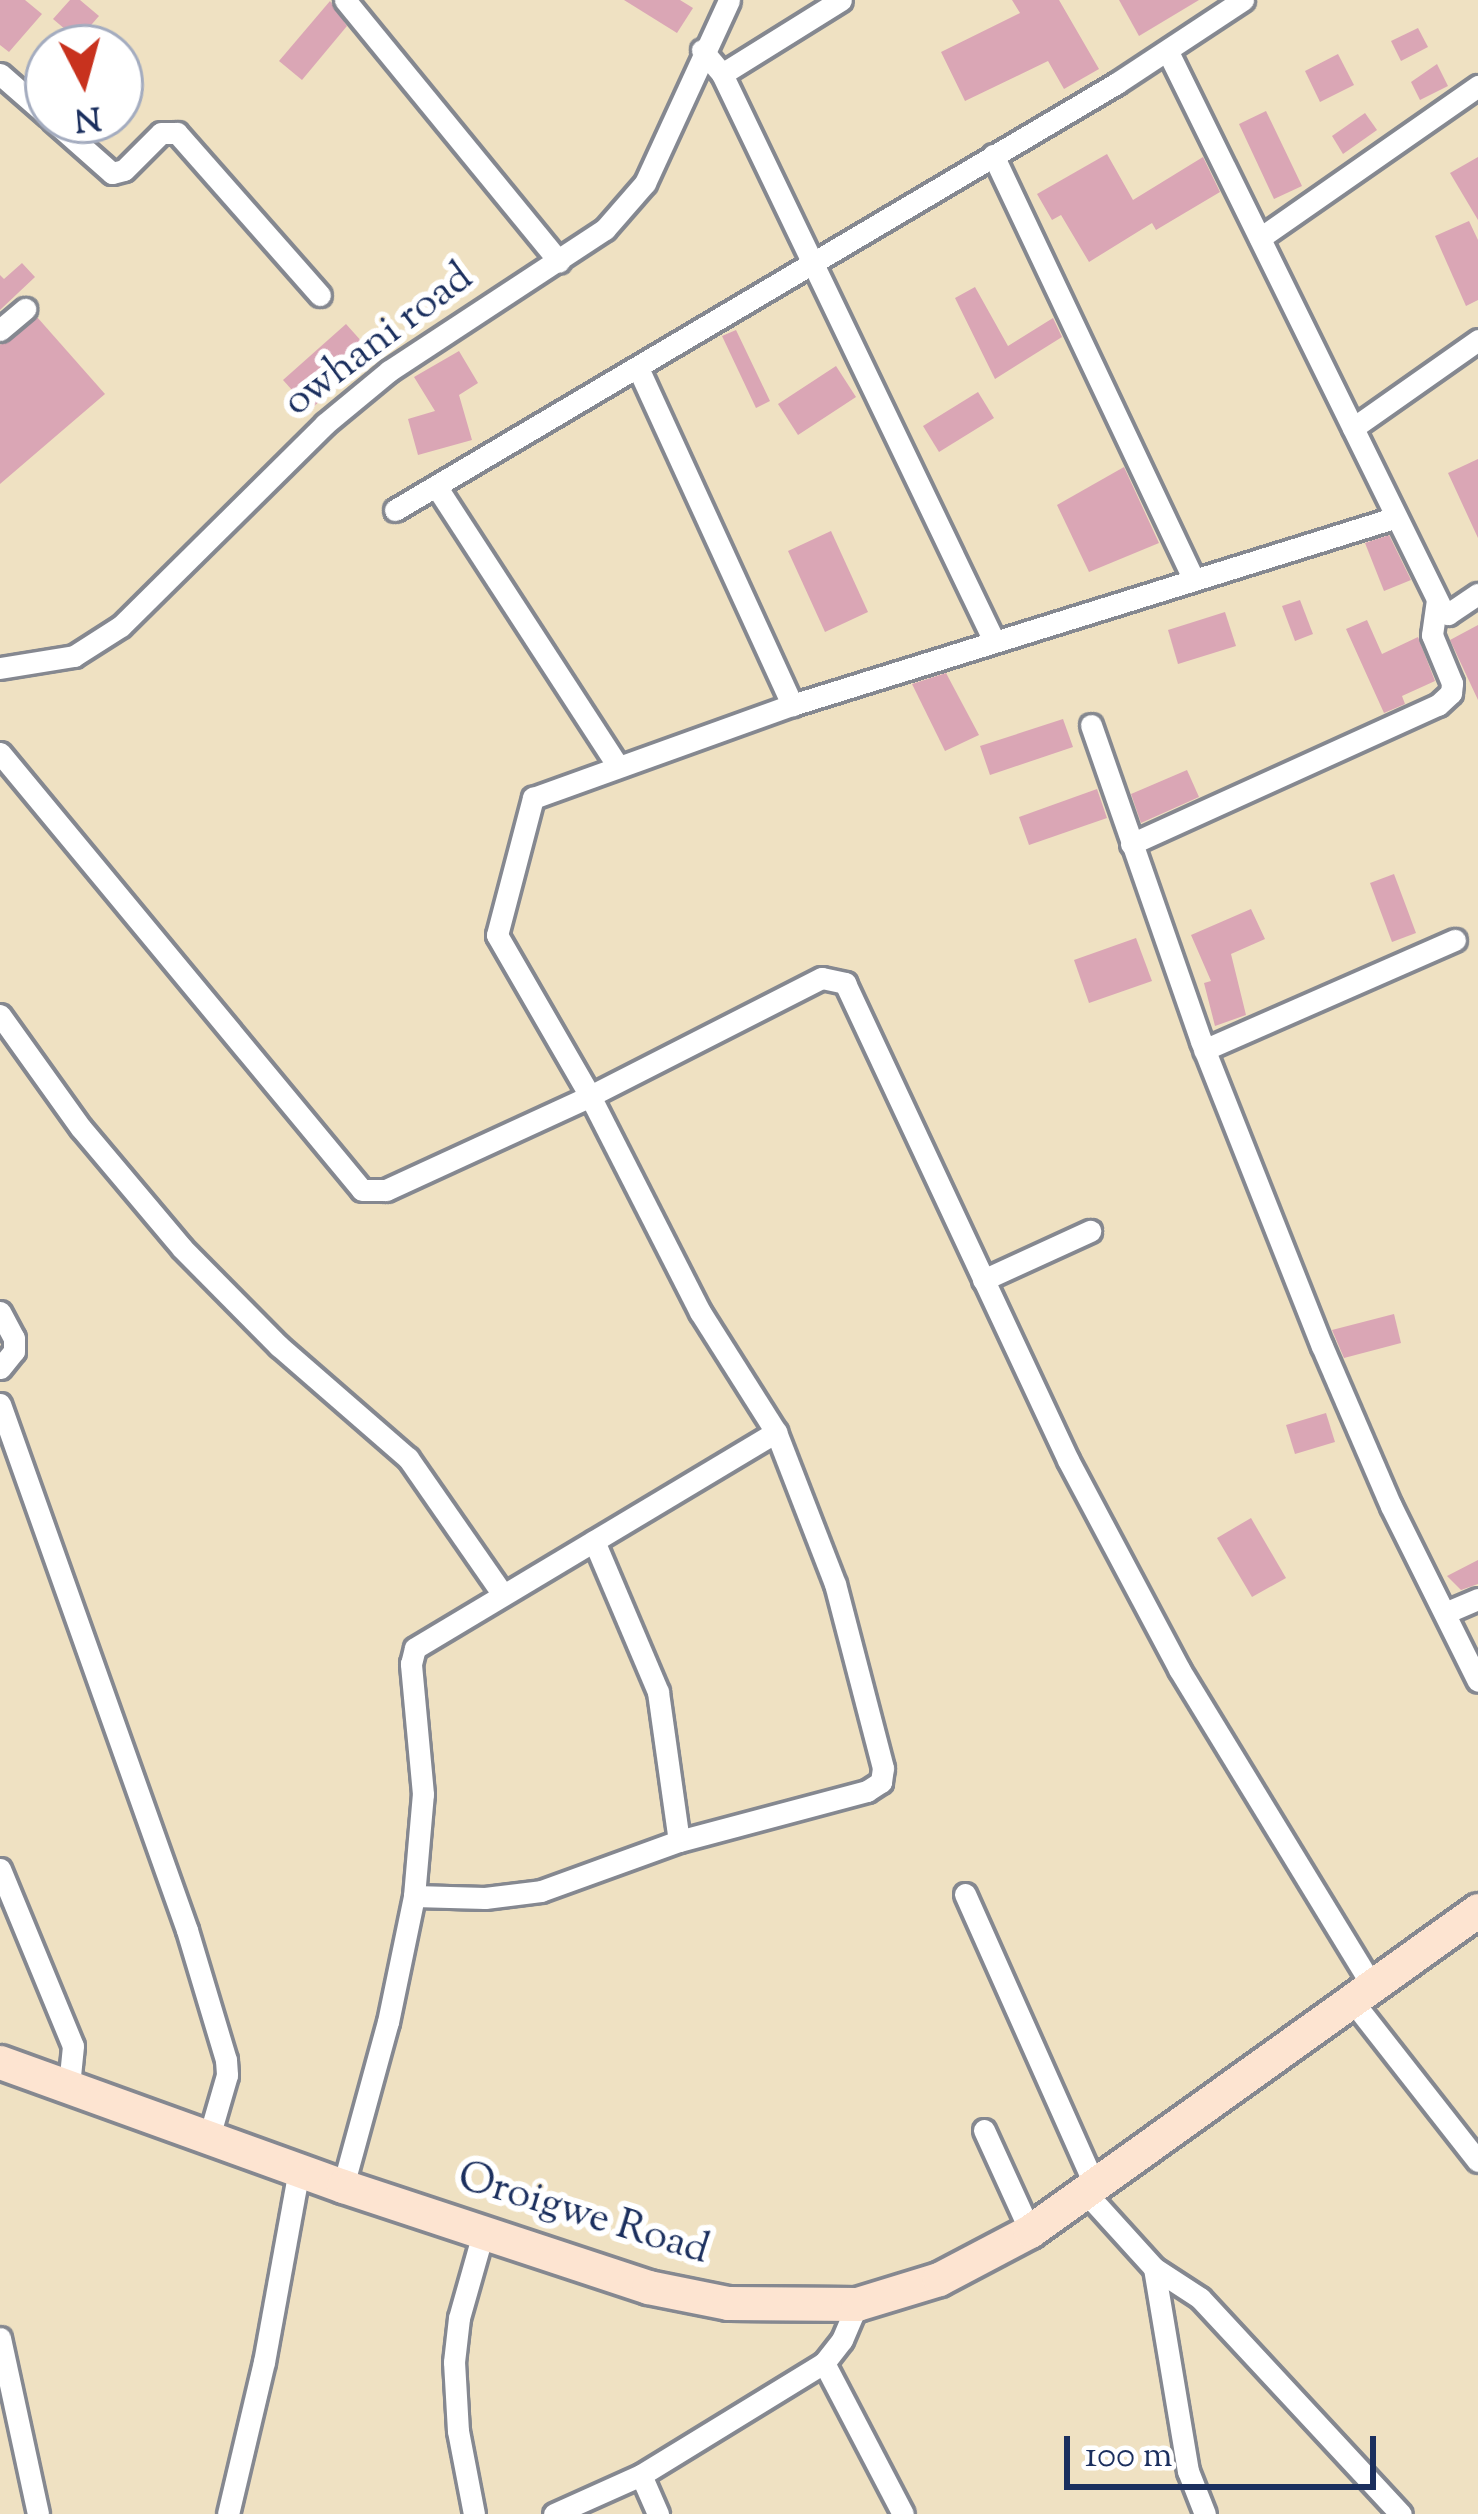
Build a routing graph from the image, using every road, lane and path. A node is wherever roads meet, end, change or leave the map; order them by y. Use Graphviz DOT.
graph roads {
  1 [pos="346,0"];
  2 [pos="729,0"];
  3 [pos="841,0"];
  4 [pos="1243,0"];
  5 [pos="702,50"];
  6 [pos="1168,52"];
  7 [pos="0,74"];
  8 [pos="722,74"];
  9 [pos="1478,86"];
  10 [pos="24,95"];
  11 [pos="79,144"];
  12 [pos="992,155"];
  13 [pos="1260,238"];
  14 [pos="559,261"];
  15 [pos="814,265"];
  16 [pos="320,295"];
  17 [pos="25,309"];
  18 [pos="0,330"];
  19 [pos="1478,340"];
  20 [pos="638,368"];
  21 [pos="1353,428"];
  22 [pos="436,486"];
  23 [pos="395,510"];
  24 [pos="1394,518"];
  25 [pos="1193,579"];
  26 [pos="1478,594"];
  27 [pos="1438,600"];
  28 [pos="994,641"];
  29 [pos="0,668"];
  30 [pos="792,705"];
  31 [pos="1091,725"];
  32 [pos="0,752"];
  33 [pos="618,766"];
  34 [pos="1130,844"];
  35 [pos="1454,940"];
  36 [pos="0,1015"];
  37 [pos="1204,1050"];
  38 [pos="590,1096"];
  39 [pos="1090,1231"];
  40 [pos="983,1280"];
  41 [pos="0,1312"];
  42 [pos="0,1368"];
  43 [pos="0,1404"];
  44 [pos="776,1432"];
  45 [pos="594,1541"];
  46 [pos="501,1592"];
  47 [pos="1478,1599"];
  48 [pos="1445,1613"];
  49 [pos="1478,1681"];
  50 [pos="679,1841"];
  51 [pos="0,1869"];
  52 [pos="965,1894"];
  53 [pos="414,1896"];
  54 [pos="1478,1910"];
  55 [pos="1361,1992"];
  56 [pos="0,2062"];
  57 [pos="68,2086"];
  58 [pos="984,2130"];
  59 [pos="209,2137"];
  60 [pos="1478,2162"];
  61 [pos="299,2170"];
  62 [pos="343,2186"];
  63 [pos="1090,2190"];
  64 [pos="1030,2231"];
  65 [pos="483,2234"];
  66 [pos="1154,2268"];
  67 [pos="857,2304"];
  68 [pos="0,2338"];
  69 [pos="824,2363"];
  70 [pos="641,2475"];
  71 [pos="38,2514"];
  72 [pos="228,2514"];
  73 [pos="474,2514"];
  74 [pos="554,2514"];
  75 [pos="658,2514"];
  76 [pos="903,2514"];
  77 [pos="1205,2514"];
  78 [pos="1401,2514"];
  1 -- 14 [label="street"];
  2 -- 5 [label="street, owhani road"];
  3 -- 8 [label="street"];
  4 -- 6 [label="street"];
  5 -- 8 [label="street"];
  5 -- 14 [label="street, owhani road"];
  6 -- 12 [label="street"];
  6 -- 13 [label="street"];
  7 -- 10 [label="street"];
  8 -- 15 [label="street"];
  9 -- 13 [label="street"];
  11 -- 16 [label="street"];
  12 -- 15 [label="street"];
  12 -- 25 [label="street"];
  13 -- 21 [label="street"];
  14 -- 29 [label="street, owhani road"];
  15 -- 20 [label="street"];
  15 -- 28 [label="street"];
  17 -- 18 [label="street"];
  19 -- 21 [label="street"];
  20 -- 22 [label="street"];
  20 -- 30 [label="street"];
  21 -- 24 [label="street"];
  22 -- 23 [label="street"];
  22 -- 33 [label="street"];
  24 -- 25 [label="street"];
  24 -- 27 [label="street"];
  25 -- 28 [label="street"];
  26 -- 27 [label="street"];
  27 -- 34 [label="street"];
  28 -- 30 [label="street"];
  30 -- 33 [label="street"];
  31 -- 34 [label="street"];
  32 -- 38 [label="street"];
  33 -- 38 [label="street"];
  34 -- 37 [label="street"];
  35 -- 37 [label="street"];
  36 -- 46 [label="street"];
  37 -- 48 [label="street"];
  38 -- 40 [label="street"];
  38 -- 44 [label="street"];
  39 -- 40 [label="street"];
  40 -- 55 [label="street"];
  41 -- 42 [label="street"];
  43 -- 59 [label="street"];
  44 -- 45 [label="street"];
  44 -- 50 [label="street"];
  45 -- 46 [label="street"];
  45 -- 50 [label="street"];
  46 -- 53 [label="street"];
  47 -- 48 [label="street"];
  48 -- 49 [label="street"];
  50 -- 53 [label="street"];
  51 -- 57 [label="street"];
  52 -- 63 [label="street"];
  53 -- 62 [label="street"];
  54 -- 55 [label="street, Oroigwe Road"];
  55 -- 60 [label="street"];
  55 -- 63 [label="street, Oroigwe Road"];
  56 -- 57 [label="street, Oroigwe Road"];
  57 -- 59 [label="street, Oroigwe Road"];
  58 -- 64 [label="street"];
  59 -- 61 [label="street, Oroigwe Road"];
  61 -- 62 [label="street, Oroigwe Road"];
  61 -- 72 [label="street"];
  62 -- 65 [label="street, Oroigwe Road"];
  63 -- 64 [label="street, Oroigwe Road"];
  63 -- 66 [label="street"];
  64 -- 67 [label="street, Oroigwe Road"];
  65 -- 67 [label="street, Oroigwe Road"];
  65 -- 73 [label="street"];
  66 -- 77 [label="street"];
  66 -- 78 [label="street"];
  67 -- 69 [label="street"];
  68 -- 71 [label="street"];
  69 -- 70 [label="street"];
  69 -- 76 [label="street"];
  70 -- 74 [label="street"];
  70 -- 75 [label="street"];
}
